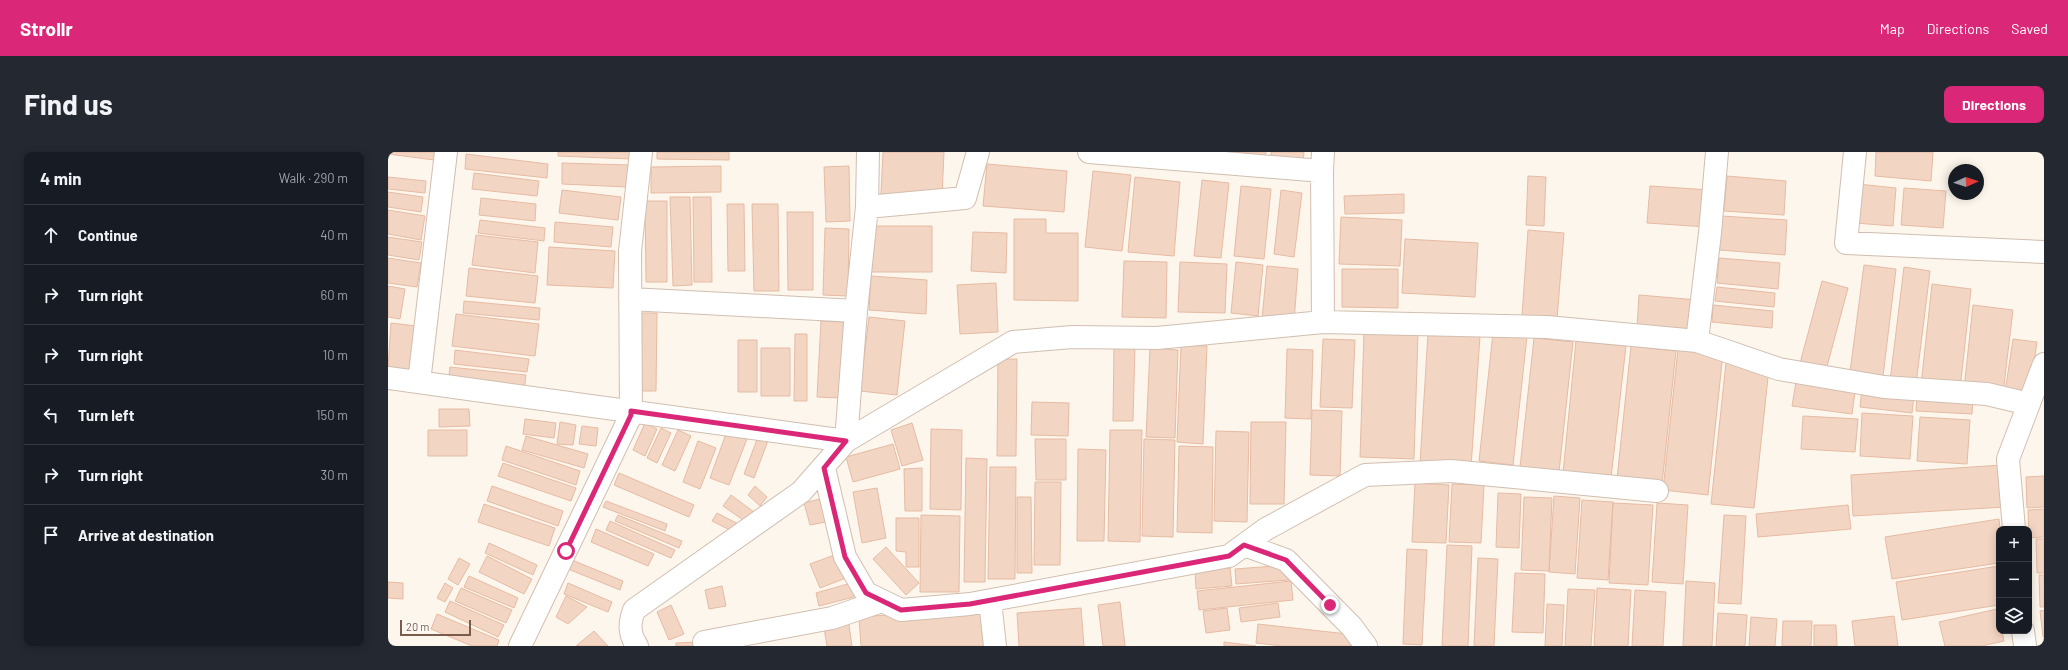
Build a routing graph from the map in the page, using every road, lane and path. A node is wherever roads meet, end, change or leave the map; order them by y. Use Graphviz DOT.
graph roads {
  1 [pos="446,152"];
  2 [pos="641,152"];
  3 [pos="868,152"];
  4 [pos="978,152"];
  5 [pos="1089,152"];
  6 [pos="1716,152"];
  7 [pos="1855,152"];
  8 [pos="1179,155"];
  9 [pos="1323,161"];
  10 [pos="867,207"];
  11 [pos="2044,252"];
  12 [pos="630,299"];
  13 [pos="856,311"];
  14 [pos="1323,322"];
  15 [pos="1697,340"];
  16 [pos="2044,364"];
  17 [pos="388,378"];
  18 [pos="419,382"];
  19 [pos="2029,404"];
  20 [pos="631,411"];
  21 [pos="846,441"];
  22 [pos="824,468"];
  23 [pos="1657,492"];
  24 [pos="2014,526"];
  25 [pos="1244,545"];
  26 [pos="882,601"];
  27 [pos="990,601"];
  28 [pos="2023,634"];
  29 [pos="704,642"];
  30 [pos="520,646"];
  31 [pos="637,646"];
  32 [pos="995,646"];
  33 [pos="1366,646"];
  34 [pos="2025,646"];
  1 -- 18 [label="street"];
  2 -- 12 [label="street"];
  3 -- 10 [label="street"];
  4 -- 10 [label="street"];
  5 -- 8 [label="street"];
  6 -- 15 [label="street"];
  7 -- 11 [label="street"];
  8 -- 9 [label="street"];
  9 -- 14 [label="street"];
  10 -- 13 [label="street"];
  12 -- 13 [label="street"];
  12 -- 20 [label="street"];
  13 -- 21 [label="street"];
  14 -- 15 [label="street"];
  14 -- 21 [label="street"];
  15 -- 19 [label="street"];
  16 -- 19 [label="street"];
  17 -- 18 [label="street"];
  18 -- 20 [label="street"];
  19 -- 24 [label="street"];
  20 -- 21 [label="street"];
  20 -- 30 [label="street"];
  21 -- 22 [label="street"];
  22 -- 26 [label="street"];
  22 -- 31 [label="street"];
  23 -- 25 [label="street"];
  25 -- 27 [label="street"];
  25 -- 33 [label="street"];
  26 -- 27 [label="street"];
  26 -- 29 [label="street"];
  27 -- 32 [label="street"];
  28 -- 34 [label="street"];
}
